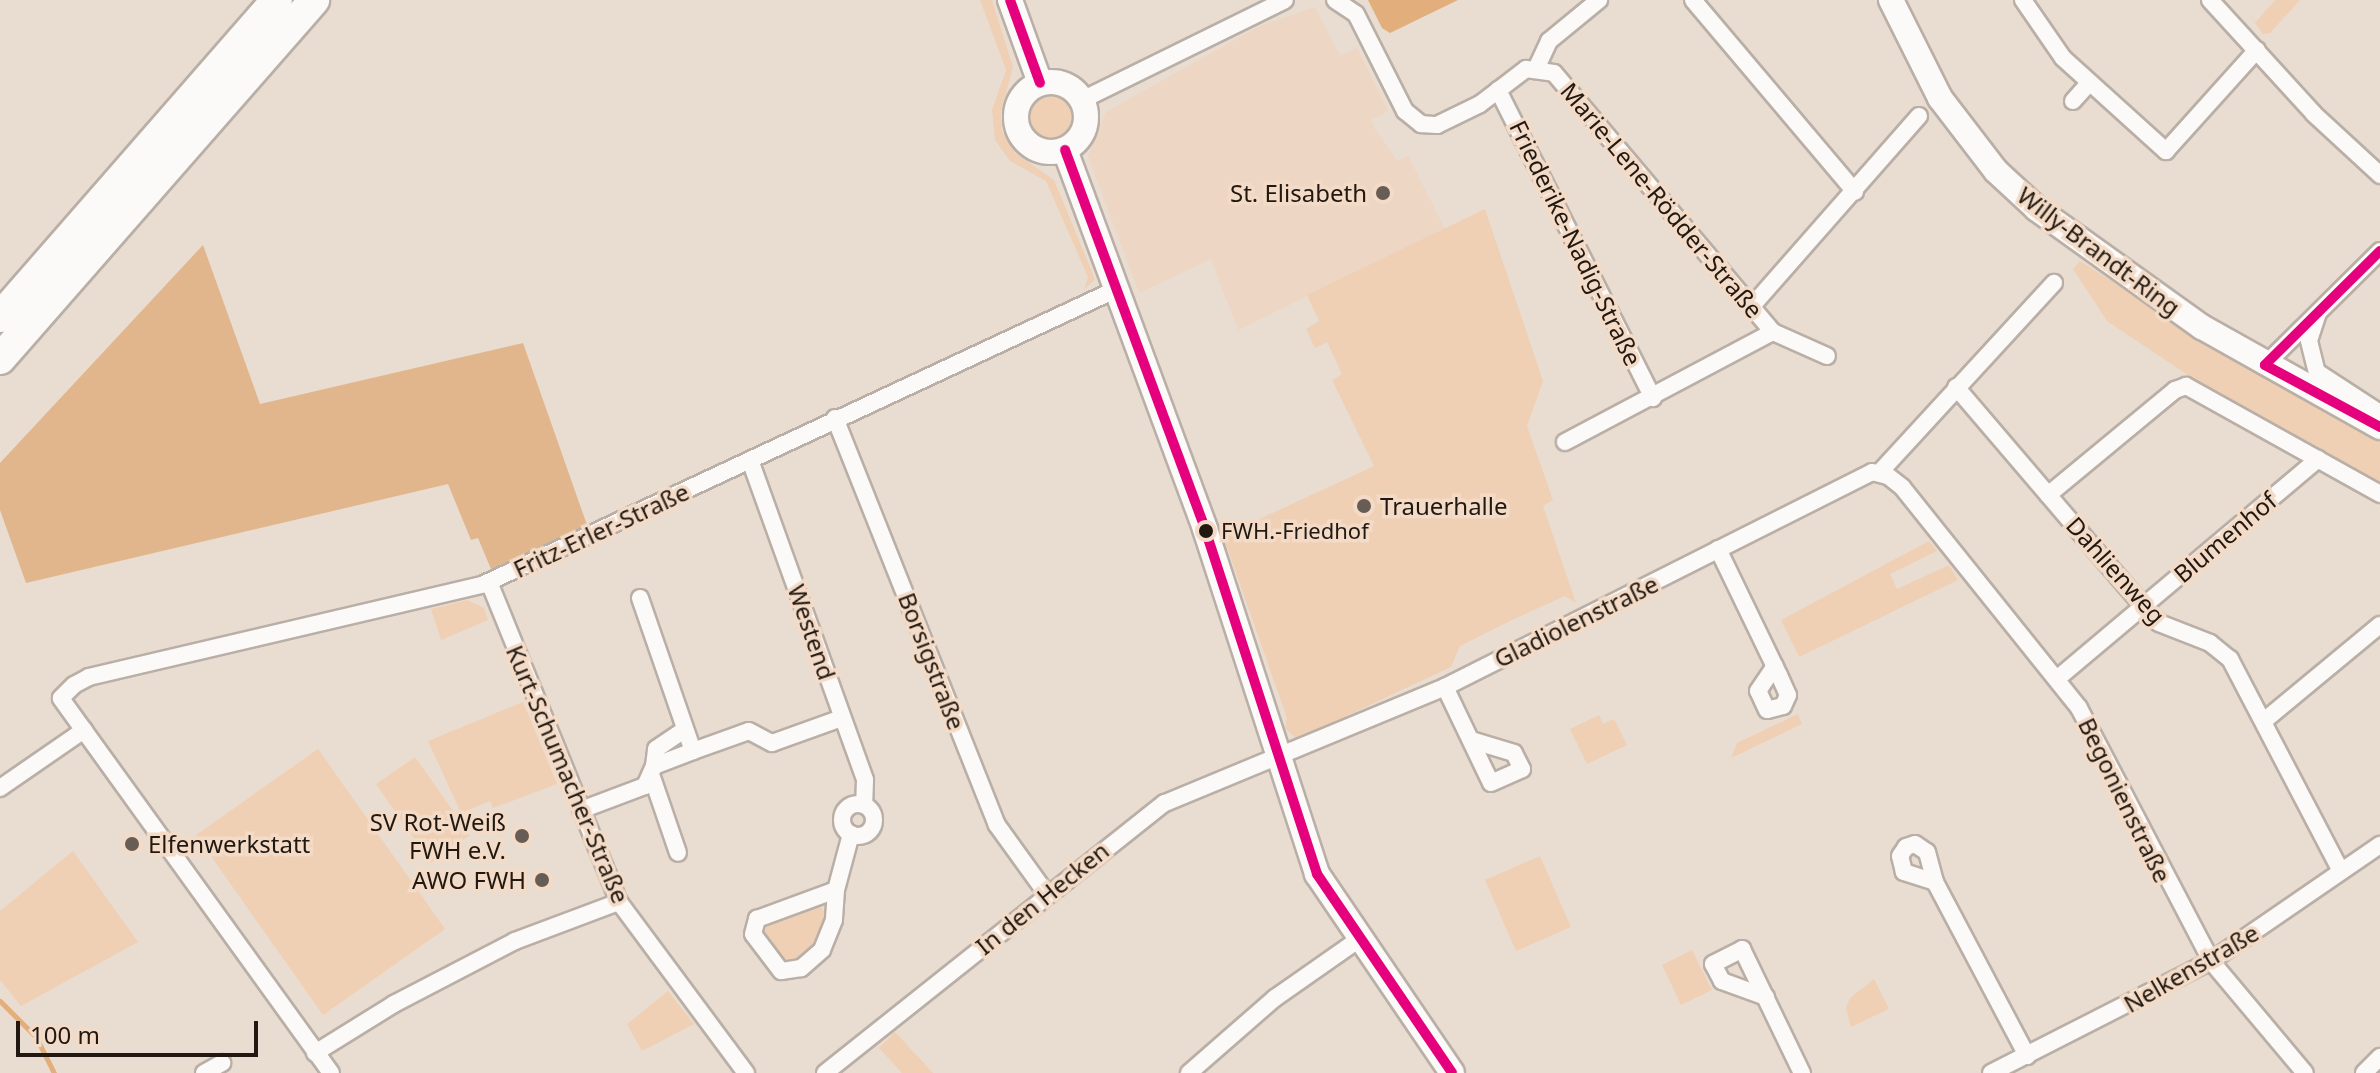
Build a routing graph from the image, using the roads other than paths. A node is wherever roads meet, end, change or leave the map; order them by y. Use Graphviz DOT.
graph roads {
  1 [pos="277,0"];
  2 [pos="314,0"];
  3 [pos="1010,0"];
  4 [pos="1285,0"];
  5 [pos="1335,0"];
  6 [pos="1599,0"];
  7 [pos="1693,0"];
  8 [pos="1891,0"];
  9 [pos="2023,0"];
  10 [pos="2210,0"];
  11 [pos="2257,50"];
  12 [pos="1537,67"];
  13 [pos="1040,83"];
  14 [pos="2089,83"];
  15 [pos="1498,90"];
  16 [pos="1082,100"];
  17 [pos="2073,101"];
  18 [pos="1919,116"];
  19 [pos="1065,150"];
  20 [pos="2380,175"];
  21 [pos="1855,192"];
  22 [pos="2380,251"];
  23 [pos="2054,283"];
  24 [pos="1117,289"];
  25 [pos="2322,305"];
  26 [pos="1752,306"];
  27 [pos="0,317"];
  28 [pos="1773,332"];
  29 [pos="1827,356"];
  30 [pos="0,359"];
  31 [pos="2265,365"];
  32 [pos="1956,387"];
  33 [pos="1653,398"];
  34 [pos="2380,413"];
  35 [pos="835,418"];
  36 [pos="2380,427"];
  37 [pos="1565,442"];
  38 [pos="2318,459"];
  39 [pos="750,460"];
  40 [pos="1874,473"];
  41 [pos="2380,494"];
  42 [pos="2048,495"];
  43 [pos="1718,549"];
  44 [pos="489,582"];
  45 [pos="640,598"];
  46 [pos="2143,606"];
  47 [pos="2380,625"];
  48 [pos="1775,666"];
  49 [pos="2058,678"];
  50 [pos="1445,687"];
  51 [pos="842,718"];
  52 [pos="2265,720"];
  53 [pos="84,730"];
  54 [pos="684,730"];
  55 [pos="1471,740"];
  56 [pos="693,751"];
  57 [pos="1279,755"];
  58 [pos="653,772"];
  59 [pos="0,788"];
  60 [pos="581,810"];
  61 [pos="2380,845"];
  62 [pos="678,853"];
  63 [pos="2341,871"];
  64 [pos="1935,882"];
  65 [pos="836,890"];
  66 [pos="1046,893"];
  67 [pos="619,902"];
  68 [pos="1362,937"];
  69 [pos="2211,961"];
  70 [pos="1766,997"];
  71 [pos="315,1053"];
  72 [pos="2027,1056"];
  73 [pos="2380,1057"];
  74 [pos="222,1063"];
  75 [pos="204,1073"];
  76 [pos="331,1073"];
  77 [pos="746,1073"];
  78 [pos="825,1073"];
  79 [pos="1189,1073"];
  80 [pos="1452,1073"];
  81 [pos="1802,1073"];
  82 [pos="1991,1073"];
  83 [pos="2305,1073"];
  84 [pos="2364,1073"];
  1 -- 27 [label="highway"];
  2 -- 30 [label="highway"];
  3 -- 13 [label="street"];
  4 -- 16 [label="street"];
  5 -- 15 [label="street, Marie-Lene-Rödder-Straße"];
  6 -- 12 [label="street"];
  7 -- 21 [label="street"];
  8 -- 31 [label="street, Willy-Brandt-Ring"];
  9 -- 14 [label="street"];
  10 -- 11 [label="street"];
  11 -- 14 [label="street"];
  11 -- 20 [label="street"];
  12 -- 15 [label="street, Marie-Lene-Rödder-Straße"];
  12 -- 26 [label="street, Marie-Lene-Rödder-Straße"];
  13 -- 16 [label="street"];
  13 -- 19 [label="street"];
  14 -- 17 [label="street"];
  15 -- 33 [label="street, Friederike-Nadig-Straße"];
  16 -- 19 [label="street"];
  18 -- 21 [label="street"];
  19 -- 24 [label="street"];
  21 -- 26 [label="street"];
  22 -- 25 [label="street"];
  23 -- 32 [label="street, Gladiolenstraße"];
  24 -- 35 [label="street, Fritz-Erler-Straße"];
  24 -- 57 [label="street"];
  25 -- 31 [label="street"];
  25 -- 34 [label="street"];
  26 -- 28 [label="street, Marie-Lene-Rödder-Straße"];
  28 -- 29 [label="street, Marie-Lene-Rödder-Straße"];
  28 -- 33 [label="street"];
  31 -- 36 [label="street, Willy-Brandt-Ring"];
  32 -- 40 [label="street, Gladiolenstraße"];
  32 -- 42 [label="street, Dahlienweg"];
  33 -- 37 [label="street"];
  35 -- 39 [label="street, Fritz-Erler-Straße"];
  35 -- 66 [label="street, Borsigstraße"];
  38 -- 41 [label="street"];
  38 -- 42 [label="street"];
  38 -- 46 [label="street, Blumenhof"];
  39 -- 44 [label="street, Fritz-Erler-Straße"];
  39 -- 51 [label="street, Westend"];
  40 -- 43 [label="street, Gladiolenstraße"];
  40 -- 49 [label="street, Begonienstraße"];
  42 -- 46 [label="street, Dahlienweg"];
  43 -- 48 [label="street"];
  43 -- 50 [label="street, Gladiolenstraße"];
  44 -- 53 [label="street, Fritz-Erler-Straße"];
  44 -- 60 [label="street, Kurt-Schumacher-Straße"];
  45 -- 54 [label="street"];
  46 -- 49 [label="street, Blumenhof"];
  46 -- 52 [label="street, Dahlienweg"];
  47 -- 52 [label="street"];
  49 -- 69 [label="street, Begonienstraße"];
  50 -- 55 [label="street"];
  50 -- 57 [label="street, Gladiolenstraße"];
  51 -- 56 [label="street"];
  51 -- 65 [label="street, Westend"];
  52 -- 63 [label="street, Dahlienweg"];
  53 -- 59 [label="street"];
  53 -- 71 [label="street"];
  54 -- 56 [label="street"];
  54 -- 58 [label="street"];
  56 -- 58 [label="street"];
  57 -- 66 [label="street, In den Hecken"];
  57 -- 68 [label="street"];
  58 -- 60 [label="street"];
  58 -- 62 [label="street"];
  60 -- 67 [label="street, Kurt-Schumacher-Straße"];
  61 -- 63 [label="street, Nelkenstraße"];
  63 -- 69 [label="street, Nelkenstraße"];
  64 -- 72 [label="street"];
  65 -- 65 [label="street"];
  66 -- 78 [label="street, In den Hecken"];
  67 -- 71 [label="street"];
  67 -- 77 [label="street, Kurt-Schumacher-Straße"];
  68 -- 79 [label="street"];
  68 -- 80 [label="street"];
  69 -- 72 [label="street, Nelkenstraße"];
  69 -- 83 [label="street, Begonienstraße"];
  70 -- 81 [label="street"];
  71 -- 76 [label="street"];
  72 -- 82 [label="street, Nelkenstraße"];
  73 -- 84 [label="street"];
  74 -- 75 [label="street"];
}
